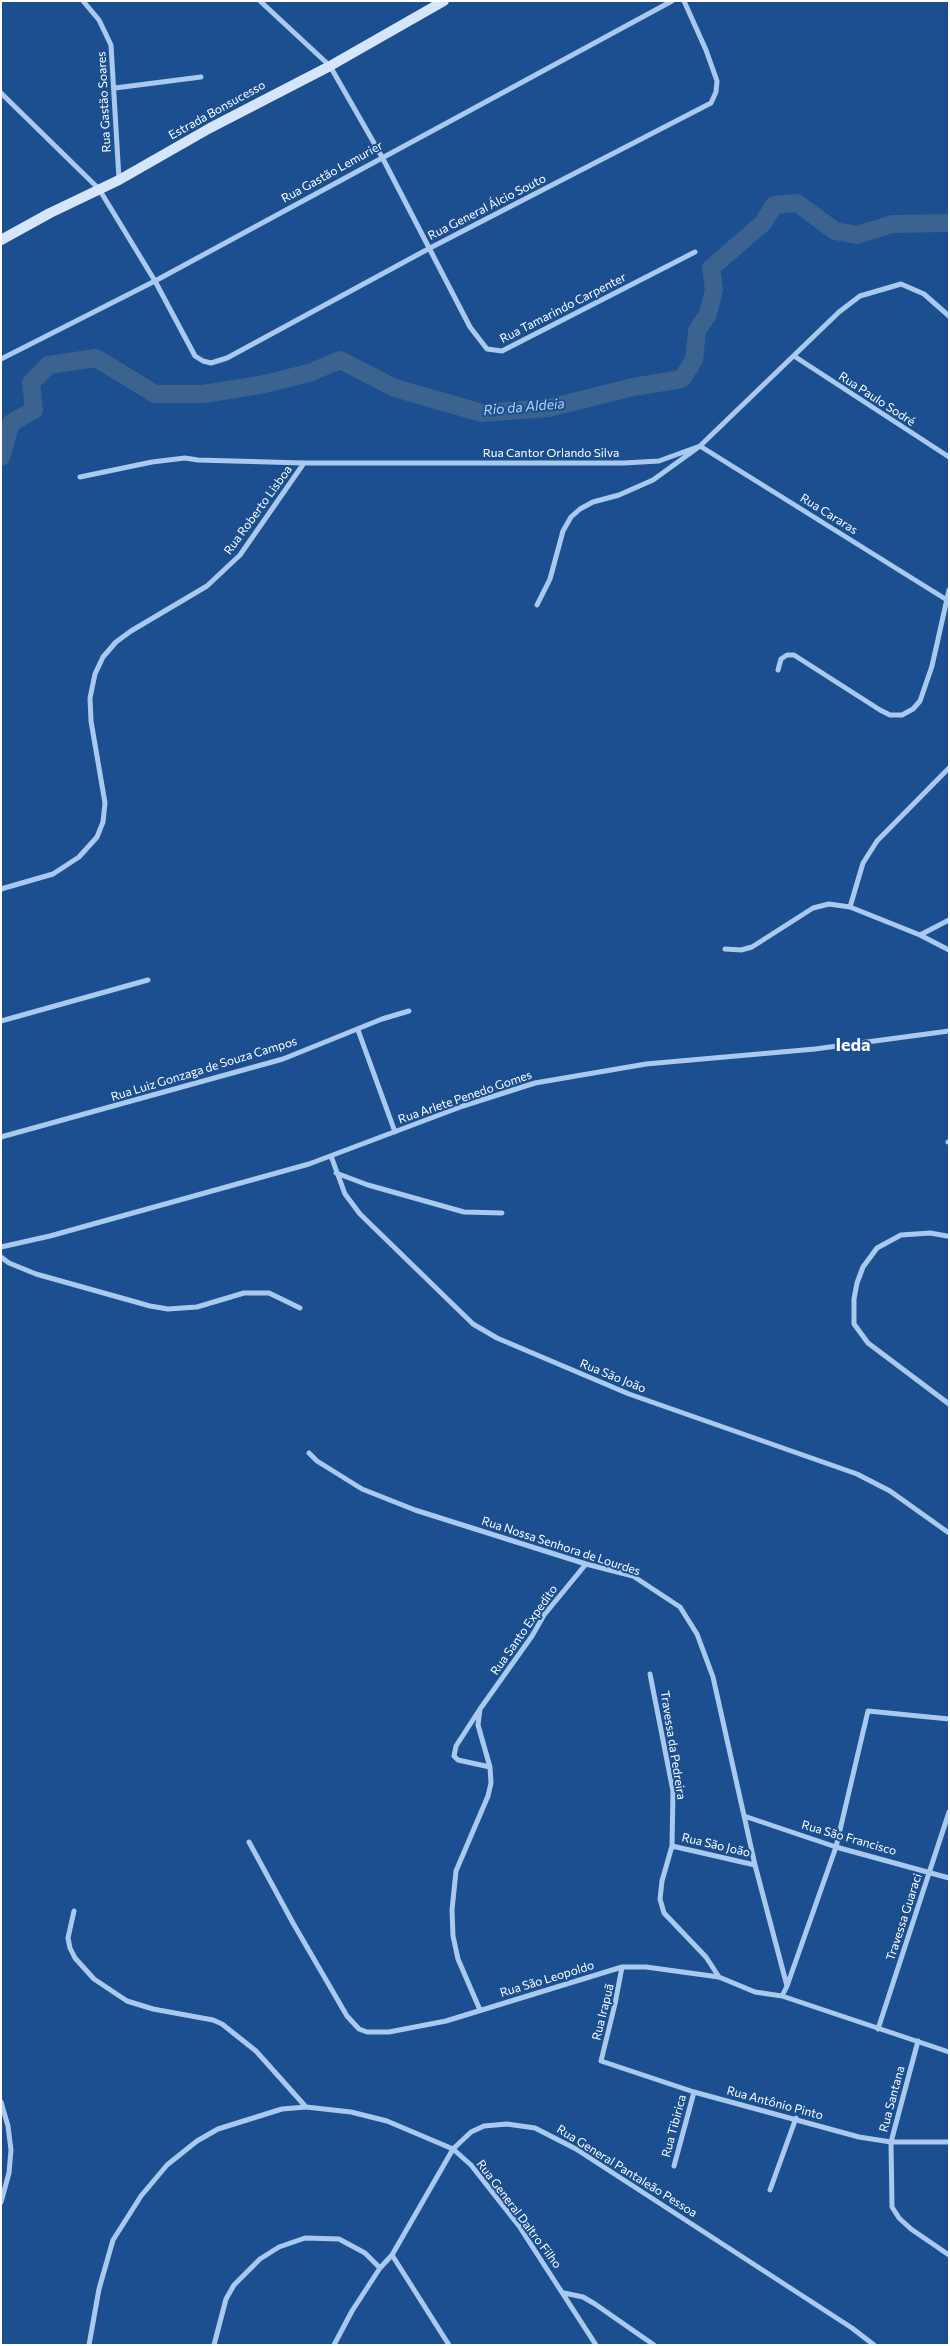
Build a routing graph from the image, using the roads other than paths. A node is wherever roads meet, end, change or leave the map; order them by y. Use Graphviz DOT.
graph roads {
  1 [pos="83,1"];
  2 [pos="260,1"];
  3 [pos="444,1"];
  4 [pos="672,1"];
  5 [pos="684,1"];
  6 [pos="330,66"];
  7 [pos="201,77"];
  8 [pos="115,88"];
  9 [pos="1,93"];
  10 [pos="382,157"];
  11 [pos="119,180"];
  12 [pos="99,189"];
  13 [pos="1,240"];
  14 [pos="430,248"];
  15 [pos="695,252"];
  16 [pos="155,280"];
  17 [pos="949,316"];
  18 [pos="794,356"];
  19 [pos="1,359"];
  20 [pos="700,446"];
  21 [pos="949,457"];
  22 [pos="304,463"];
  23 [pos="80,477"];
  24 [pos="949,590"];
  25 [pos="946,600"];
  26 [pos="537,605"];
  27 [pos="778,670"];
  28 [pos="949,768"];
  29 [pos="1,888"];
  30 [pos="850,907"];
  31 [pos="949,920"];
  32 [pos="920,935"];
  33 [pos="726,949"];
  34 [pos="949,950"];
  35 [pos="148,980"];
  36 [pos="408,1012"];
  37 [pos="1,1021"];
  38 [pos="358,1030"];
  39 [pos="949,1031"];
  40 [pos="395,1132"];
  41 [pos="1,1137"];
  42 [pos="331,1156"];
  43 [pos="336,1173"];
  44 [pos="502,1213"];
  45 [pos="947,1236"];
  46 [pos="1,1247"];
  47 [pos="1,1257"];
  48 [pos="300,1308"];
  49 [pos="949,1404"];
  50 [pos="309,1453"];
  51 [pos="949,1533"];
  52 [pos="586,1564"];
  53 [pos="650,1674"];
  54 [pos="480,1709"];
  55 [pos="949,1719"];
  56 [pos="490,1767"];
  57 [pos="949,1812"];
  58 [pos="744,1816"];
  59 [pos="249,1842"];
  60 [pos="672,1846"];
  61 [pos="836,1847"];
  62 [pos="755,1865"];
  63 [pos="929,1871"];
  64 [pos="949,1878"];
  65 [pos="74,1911"];
  66 [pos="622,1967"];
  67 [pos="719,1977"];
  68 [pos="787,1986"];
  69 [pos="782,1996"];
  70 [pos="480,2010"];
  71 [pos="878,2029"];
  72 [pos="918,2041"];
  73 [pos="949,2052"];
  74 [pos="601,2061"];
  75 [pos="694,2092"];
  76 [pos="1,2102"];
  77 [pos="306,2107"];
  78 [pos="796,2118"];
  79 [pos="891,2142"];
  80 [pos="949,2142"];
  81 [pos="453,2149"];
  82 [pos="674,2166"];
  83 [pos="770,2190"];
  84 [pos="1,2202"];
  85 [pos="392,2255"];
  86 [pos="949,2255"];
  87 [pos="380,2268"];
  88 [pos="564,2293"];
  89 [pos="89,2345"];
  90 [pos="214,2345"];
  91 [pos="334,2345"];
  92 [pos="449,2345"];
  93 [pos="596,2345"];
  94 [pos="654,2345"];
  95 [pos="874,2345"];
  1 -- 8 [label="street, Rua Gastão Soares"];
  2 -- 6 [label="street, Rua Tamarindo Carpenter"];
  3 -- 6 [label="street, Estrada Bonsucesso"];
  4 -- 10 [label="street, Rua Gastão Lemurier"];
  5 -- 14 [label="street, Rua General Álcio Souto"];
  6 -- 10 [label="street, Rua Tamarindo Carpenter"];
  6 -- 11 [label="street, Estrada Bonsucesso"];
  7 -- 8 [label="street"];
  8 -- 11 [label="street, Rua Gastão Soares"];
  9 -- 12 [label="street"];
  10 -- 14 [label="street, Rua Tamarindo Carpenter"];
  10 -- 16 [label="street, Rua Gastão Lemurier"];
  11 -- 12 [label="street, Estrada Bonsucesso"];
  12 -- 13 [label="street, Estrada Bonsucesso"];
  12 -- 16 [label="street"];
  14 -- 15 [label="street, Rua Tamarindo Carpenter"];
  14 -- 16 [label="street, Rua General Álcio Souto"];
  16 -- 19 [label="street, Rua Gastão Lemurier"];
  17 -- 18 [label="street, Rua Cantor Orlando Silva"];
  18 -- 20 [label="street, Rua Cantor Orlando Silva"];
  18 -- 21 [label="street, Rua Paulo Sodré"];
  20 -- 22 [label="street, Rua Cantor Orlando Silva"];
  20 -- 25 [label="street, Rua Cararas"];
  20 -- 26 [label="street"];
  22 -- 23 [label="street, Rua Cantor Orlando Silva"];
  22 -- 29 [label="street, Rua Roberto Lisboa"];
  24 -- 25 [label="street"];
  25 -- 27 [label="street"];
  28 -- 30 [label="street"];
  30 -- 32 [label="street"];
  30 -- 33 [label="street"];
  31 -- 32 [label="street"];
  32 -- 34 [label="street"];
  35 -- 37 [label="street"];
  36 -- 38 [label="street, Rua Luiz Gonzaga de Souza Campos"];
  38 -- 40 [label="street"];
  38 -- 41 [label="street, Rua Luiz Gonzaga de Souza Campos"];
  39 -- 40 [label="street, Rua Arlete Penedo Gomes"];
  40 -- 42 [label="street, Rua Arlete Penedo Gomes"];
  42 -- 43 [label="street, Rua São João"];
  42 -- 46 [label="street, Rua Arlete Penedo Gomes"];
  43 -- 44 [label="street"];
  43 -- 51 [label="street, Rua São João"];
  45 -- 49 [label="street"];
  47 -- 48 [label="street"];
  50 -- 52 [label="street, Rua Nossa Senhora de Lourdes"];
  52 -- 54 [label="street, Rua Santo Expedito"];
  52 -- 58 [label="street, Rua Nossa Senhora de Lourdes"];
  53 -- 60 [label="street, Travessa da Pedreira"];
  54 -- 56 [label="street"];
  54 -- 56 [label="street, Rua Santo Expedito"];
  55 -- 61 [label="street"];
  56 -- 70 [label="street"];
  57 -- 63 [label="street, Travessa Guaraci"];
  58 -- 61 [label="street, Rua São Francisco"];
  58 -- 62 [label="street, Rua Nossa Senhora de Lourdes"];
  59 -- 70 [label="street, Rua São Leopoldo"];
  60 -- 62 [label="street, Rua São João"];
  60 -- 67 [label="street, Travessa da Pedreira"];
  61 -- 63 [label="street, Rua São Francisco"];
  61 -- 68 [label="street"];
  62 -- 68 [label="street, Rua Nossa Senhora de Lourdes"];
  63 -- 64 [label="street, Rua São Francisco"];
  63 -- 71 [label="street, Travessa Guaraci"];
  65 -- 77 [label="street"];
  66 -- 67 [label="street, Rua São Leopoldo"];
  66 -- 70 [label="street, Rua São Leopoldo"];
  66 -- 74 [label="street, Rua Irapuã"];
  67 -- 69 [label="street, Rua São Leopoldo"];
  68 -- 69 [label="street"];
  69 -- 71 [label="street, Rua São Leopoldo"];
  71 -- 72 [label="street, Rua São Leopoldo"];
  72 -- 73 [label="street, Rua São Leopoldo"];
  72 -- 79 [label="street, Rua Santana"];
  74 -- 75 [label="street, Rua Antônio Pinto"];
  75 -- 78 [label="street, Rua Antônio Pinto"];
  75 -- 82 [label="street, Rua Tibirica"];
  76 -- 84 [label="street"];
  77 -- 81 [label="street, Rua General Daltro Filho"];
  77 -- 89 [label="street, Rua General Daltro Filho"];
  78 -- 79 [label="street, Rua Antônio Pinto"];
  78 -- 83 [label="street"];
  79 -- 80 [label="street, Rua Antônio Pinto"];
  79 -- 86 [label="street, Rua Santana"];
  81 -- 85 [label="street, Rua General Pantaleão Pessoa"];
  81 -- 88 [label="street, Rua General Daltro Filho"];
  81 -- 95 [label="street, Rua General Pantaleão Pessoa"];
  85 -- 87 [label="street, Rua General Pantaleão Pessoa"];
  85 -- 92 [label="street"];
  87 -- 90 [label="street"];
  87 -- 91 [label="street, Rua General Pantaleão Pessoa"];
  88 -- 93 [label="street, Rua General Daltro Filho"];
  88 -- 94 [label="street"];
}
